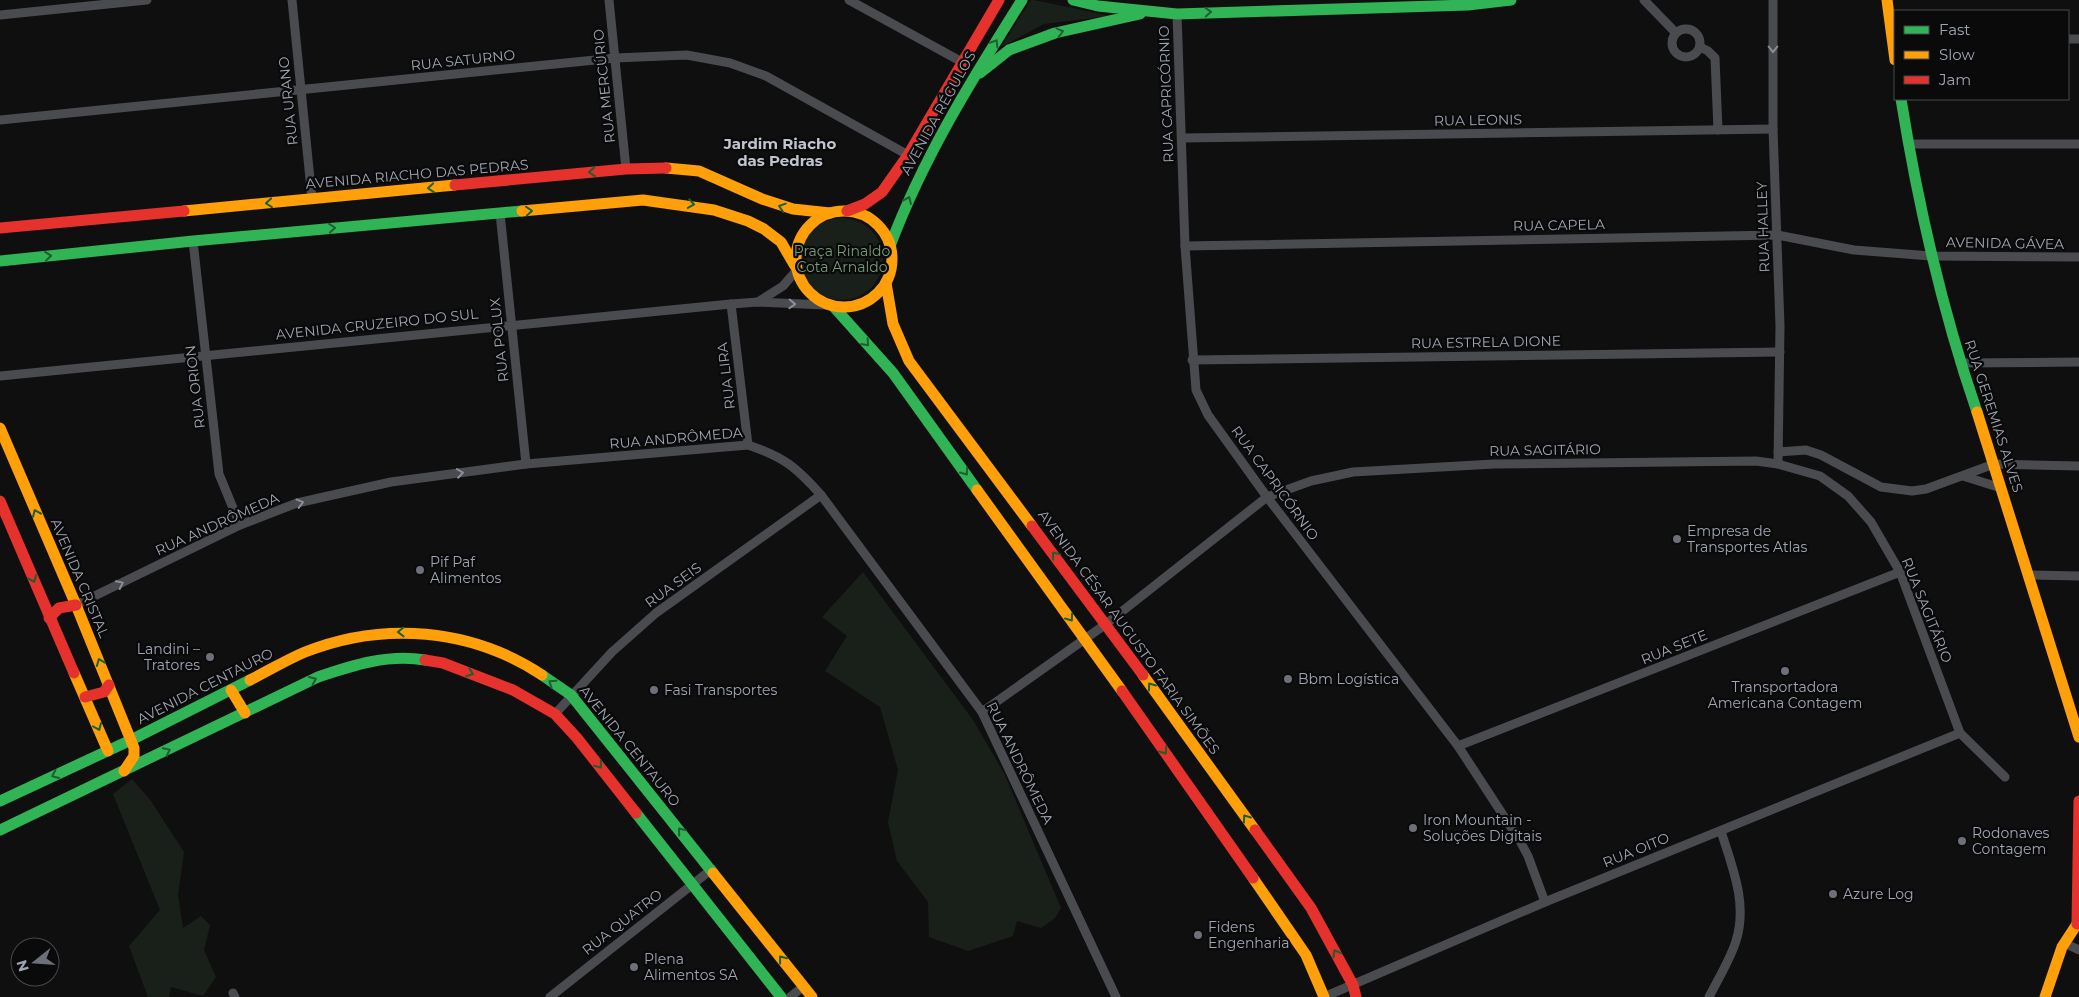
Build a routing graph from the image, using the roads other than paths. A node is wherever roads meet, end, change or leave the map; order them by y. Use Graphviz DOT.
graph roads {
  1 [pos="147,0"];
  2 [pos="292,0"];
  3 [pos="609,0"];
  4 [pos="849,0"];
  5 [pos="999,0"];
  6 [pos="1022,0"];
  7 [pos="1073,0"];
  8 [pos="1511,0"];
  9 [pos="1644,0"];
  10 [pos="1773,0"];
  11 [pos="1887,0"];
  12 [pos="1233,6"];
  13 [pos="1151,11"];
  14 [pos="1177,14"];
  15 [pos="0,15"];
  16 [pos="1676,33"];
  17 [pos="1894,39"];
  18 [pos="1700,47"];
  19 [pos="615,58"];
  20 [pos="962,62"];
  21 [pos="972,79"];
  22 [pos="300,91"];
  23 [pos="1901,100"];
  24 [pos="0,120"];
  25 [pos="1774,129"];
  26 [pos="1718,130"];
  27 [pos="1182,138"];
  28 [pos="1908,144"];
  29 [pos="2079,144"];
  30 [pos="908,155"];
  31 [pos="626,169"];
  32 [pos="312,199"];
  33 [pos="847,211"];
  34 [pos="500,213"];
  35 [pos="830,213"];
  36 [pos="0,228"];
  37 [pos="1777,235"];
  38 [pos="193,241"];
  39 [pos="890,246"];
  40 [pos="1185,246"];
  41 [pos="1931,256"];
  42 [pos="2079,257"];
  43 [pos="0,261"];
  44 [pos="796,268"];
  45 [pos="886,283"];
  46 [pos="758,302"];
  47 [pos="731,304"];
  48 [pos="830,306"];
  49 [pos="511,324"];
  50 [pos="1780,352"];
  51 [pos="206,357"];
  52 [pos="1192,360"];
  53 [pos="2079,362"];
  54 [pos="1960,363"];
  55 [pos="0,376"];
  56 [pos="0,428"];
  57 [pos="748,445"];
  58 [pos="1778,452"];
  59 [pos="526,464"];
  60 [pos="1778,464"];
  61 [pos="1994,464"];
  62 [pos="2079,466"];
  63 [pos="1964,476"];
  64 [pos="2001,488"];
  65 [pos="821,495"];
  66 [pos="1267,497"];
  67 [pos="0,501"];
  68 [pos="240,525"];
  69 [pos="1900,572"];
  70 [pos="2029,575"];
  71 [pos="2079,576"];
  72 [pos="76,605"];
  73 [pos="50,618"];
  74 [pos="1106,624"];
  75 [pos="1085,639"];
  76 [pos="109,685"];
  77 [pos="231,690"];
  78 [pos="571,695"];
  79 [pos="85,697"];
  80 [pos="982,712"];
  81 [pos="245,713"];
  82 [pos="556,714"];
  83 [pos="1960,733"];
  84 [pos="2079,737"];
  85 [pos="131,740"];
  86 [pos="1458,746"];
  87 [pos="108,751"];
  88 [pos="123,772"];
  89 [pos="2005,777"];
  90 [pos="0,801"];
  91 [pos="2079,801"];
  92 [pos="0,830"];
  93 [pos="1721,831"];
  94 [pos="712,869"];
  95 [pos="692,884"];
  96 [pos="1545,902"];
  97 [pos="2078,922"];
  98 [pos="2064,943"];
  99 [pos="2079,950"];
  100 [pos="1353,985"];
  101 [pos="804,986"];
  102 [pos="550,997"];
  103 [pos="781,997"];
  104 [pos="790,997"];
  105 [pos="812,997"];
  106 [pos="1116,997"];
  107 [pos="1324,997"];
  108 [pos="1356,997"];
  109 [pos="1709,997"];
  110 [pos="2046,997"];
  1 -- 15 [label="street"];
  2 -- 22 [label="street, RUA URANO"];
  3 -- 19 [label="street, RUA MERCÚRIO"];
  4 -- 20 [label="street"];
  5 -- 20 [label="street, AVENIDA RÉGULOS"];
  21 -- 6 [label="street, AVENIDA RÉGULOS, one-way"];
  7 -- 13 [label="street"];
  8 -- 12 [label="street"];
  9 -- 16 [label="street"];
  10 -- 25 [label="street, RUA HALLEY, one-way"];
  11 -- 17 [label="street"];
  14 -- 12 [label="street, one-way"];
  13 -- 14 [label="street"];
  21 -- 13 [label="street, one-way"];
  14 -- 27 [label="street, RUA CAPRICÓRNIO"];
  16 -- 18 [label="street"];
  16 -- 18 [label="street"];
  18 -- 26 [label="street"];
  19 -- 22 [label="street, RUA SATURNO"];
  19 -- 30 [label="street, RUA SATURNO"];
  19 -- 31 [label="street, RUA MERCÚRIO"];
  20 -- 30 [label="street, AVENIDA RÉGULOS"];
  39 -- 21 [label="street, AVENIDA RÉGULOS, one-way"];
  22 -- 24 [label="street, RUA SATURNO"];
  22 -- 32 [label="street, RUA URANO"];
  23 -- 28 [label="street, RUA GEREMIAS ALVES"];
  25 -- 26 [label="street, RUA LEONIS"];
  25 -- 37 [label="street, RUA HALLEY"];
  26 -- 27 [label="street, RUA LEONIS"];
  27 -- 40 [label="street, RUA CAPRICÓRNIO"];
  28 -- 29 [label="street"];
  28 -- 41 [label="street, RUA GEREMIAS ALVES"];
  30 -- 33 [label="street, AVENIDA RÉGULOS"];
  31 -- 32 [label="street, AVENIDA RIACHO DAS PEDRAS, one-way"];
  35 -- 31 [label="street, AVENIDA RIACHO DAS PEDRAS, one-way"];
  32 -- 36 [label="street, AVENIDA RIACHO DAS PEDRAS, one-way"];
  33 -- 35 [label="street"];
  33 -- 39 [label="street"];
  38 -- 34 [label="street, one-way"];
  34 -- 44 [label="street, one-way"];
  34 -- 49 [label="street, RUA POLUX"];
  35 -- 44 [label="street"];
  37 -- 40 [label="street, RUA CAPELA"];
  37 -- 41 [label="street, RUA CAPELA"];
  37 -- 50 [label="street, RUA HALLEY"];
  43 -- 38 [label="street, one-way"];
  38 -- 51 [label="street, RUA ORION"];
  39 -- 45 [label="street"];
  40 -- 52 [label="street, RUA CAPRICÓRNIO"];
  41 -- 42 [label="street, AVENIDA GÁVEA"];
  41 -- 54 [label="street, RUA GEREMIAS ALVES"];
  44 -- 46 [label="street, AVENIDA CRUZEIRO DO SUL"];
  44 -- 48 [label="street"];
  45 -- 48 [label="street"];
  74 -- 45 [label="street, AVENIDA CÉSAR AUGUSTO FARIA SIMÕES, one-way"];
  46 -- 47 [label="street, AVENIDA CRUZEIRO DO SUL"];
  46 -- 48 [label="street, AVENIDA CRUZEIRO DO SUL, one-way"];
  47 -- 49 [label="street, AVENIDA CRUZEIRO DO SUL"];
  47 -- 57 [label="street, RUA LIRA"];
  48 -- 75 [label="street, one-way"];
  49 -- 51 [label="street, AVENIDA CRUZEIRO DO SUL"];
  49 -- 59 [label="street, RUA POLUX"];
  50 -- 52 [label="street, RUA ESTRELA DIONE"];
  50 -- 58 [label="street, RUA HALLEY"];
  51 -- 55 [label="street, AVENIDA CRUZEIRO DO SUL"];
  51 -- 68 [label="street, RUA ORION"];
  52 -- 66 [label="street, RUA CAPRICÓRNIO"];
  53 -- 54 [label="street"];
  54 -- 61 [label="street, RUA GEREMIAS ALVES"];
  72 -- 56 [label="street, AVENIDA CRISTAL, one-way"];
  57 -- 59 [label="street, RUA ANDRÔMEDA"];
  57 -- 65 [label="street, RUA ANDRÔMEDA"];
  58 -- 60 [label="street, RUA HALLEY"];
  58 -- 63 [label="street"];
  68 -- 59 [label="street, RUA ANDRÔMEDA, one-way"];
  60 -- 66 [label="street, RUA SAGITÁRIO"];
  60 -- 69 [label="street, RUA SAGITÁRIO"];
  61 -- 62 [label="street"];
  61 -- 63 [label="street"];
  61 -- 64 [label="street, RUA GEREMIAS ALVES"];
  63 -- 64 [label="street"];
  64 -- 70 [label="street, RUA GEREMIAS ALVES"];
  65 -- 78 [label="street, RUA SEIS"];
  65 -- 80 [label="street, RUA ANDRÔMEDA"];
  66 -- 74 [label="street, RUA SAGITÁRIO"];
  66 -- 86 [label="street, RUA CAPRICÓRNIO"];
  67 -- 73 [label="street, one-way"];
  72 -- 68 [label="street, RUA ANDRÔMEDA, one-way"];
  69 -- 83 [label="street, RUA SAGITÁRIO"];
  69 -- 86 [label="street, RUA SETE"];
  70 -- 71 [label="street"];
  70 -- 84 [label="street, RUA GEREMIAS ALVES"];
  72 -- 73 [label="street"];
  76 -- 72 [label="street, AVENIDA CRISTAL, one-way"];
  73 -- 79 [label="street"];
  74 -- 75 [label="street, RUA SAGITÁRIO"];
  100 -- 74 [label="street, AVENIDA CÉSAR AUGUSTO FARIA SIMÕES, one-way"];
  75 -- 80 [label="street, RUA SAGITÁRIO"];
  75 -- 107 [label="street, one-way"];
  76 -- 79 [label="street"];
  76 -- 85 [label="street, AVENIDA CRISTAL"];
  78 -- 77 [label="street, AVENIDA CENTAURO, one-way"];
  77 -- 81 [label="street"];
  77 -- 85 [label="street, AVENIDA CENTAURO"];
  78 -- 82 [label="street, RUA SEIS"];
  94 -- 78 [label="street, AVENIDA CENTAURO, one-way"];
  79 -- 87 [label="street, one-way"];
  80 -- 106 [label="street, RUA ANDRÔMEDA"];
  81 -- 82 [label="street, one-way"];
  88 -- 81 [label="street, one-way"];
  82 -- 95 [label="street, one-way"];
  83 -- 89 [label="street, RUA SAGITÁRIO"];
  83 -- 93 [label="street, RUA OITO"];
  85 -- 87 [label="street, AVENIDA CENTAURO"];
  85 -- 88 [label="street"];
  86 -- 96 [label="street, RUA CAPRICÓRNIO"];
  87 -- 90 [label="street, AVENIDA CENTAURO, one-way"];
  88 -- 92 [label="street"];
  91 -- 97 [label="street"];
  93 -- 96 [label="street, RUA OITO"];
  93 -- 109 [label="street"];
  94 -- 95 [label="street, RUA QUATRO"];
  101 -- 94 [label="street, AVENIDA CENTAURO, one-way"];
  95 -- 102 [label="street, RUA QUATRO"];
  95 -- 103 [label="street"];
  96 -- 100 [label="street, RUA OITO"];
  97 -- 98 [label="street"];
  98 -- 99 [label="street"];
  98 -- 110 [label="street"];
  100 -- 107 [label="street, RUA OITO"];
  100 -- 108 [label="street, AVENIDA CÉSAR AUGUSTO FARIA SIMÕES"];
  101 -- 104 [label="street"];
  101 -- 105 [label="street, AVENIDA CENTAURO"];
}
